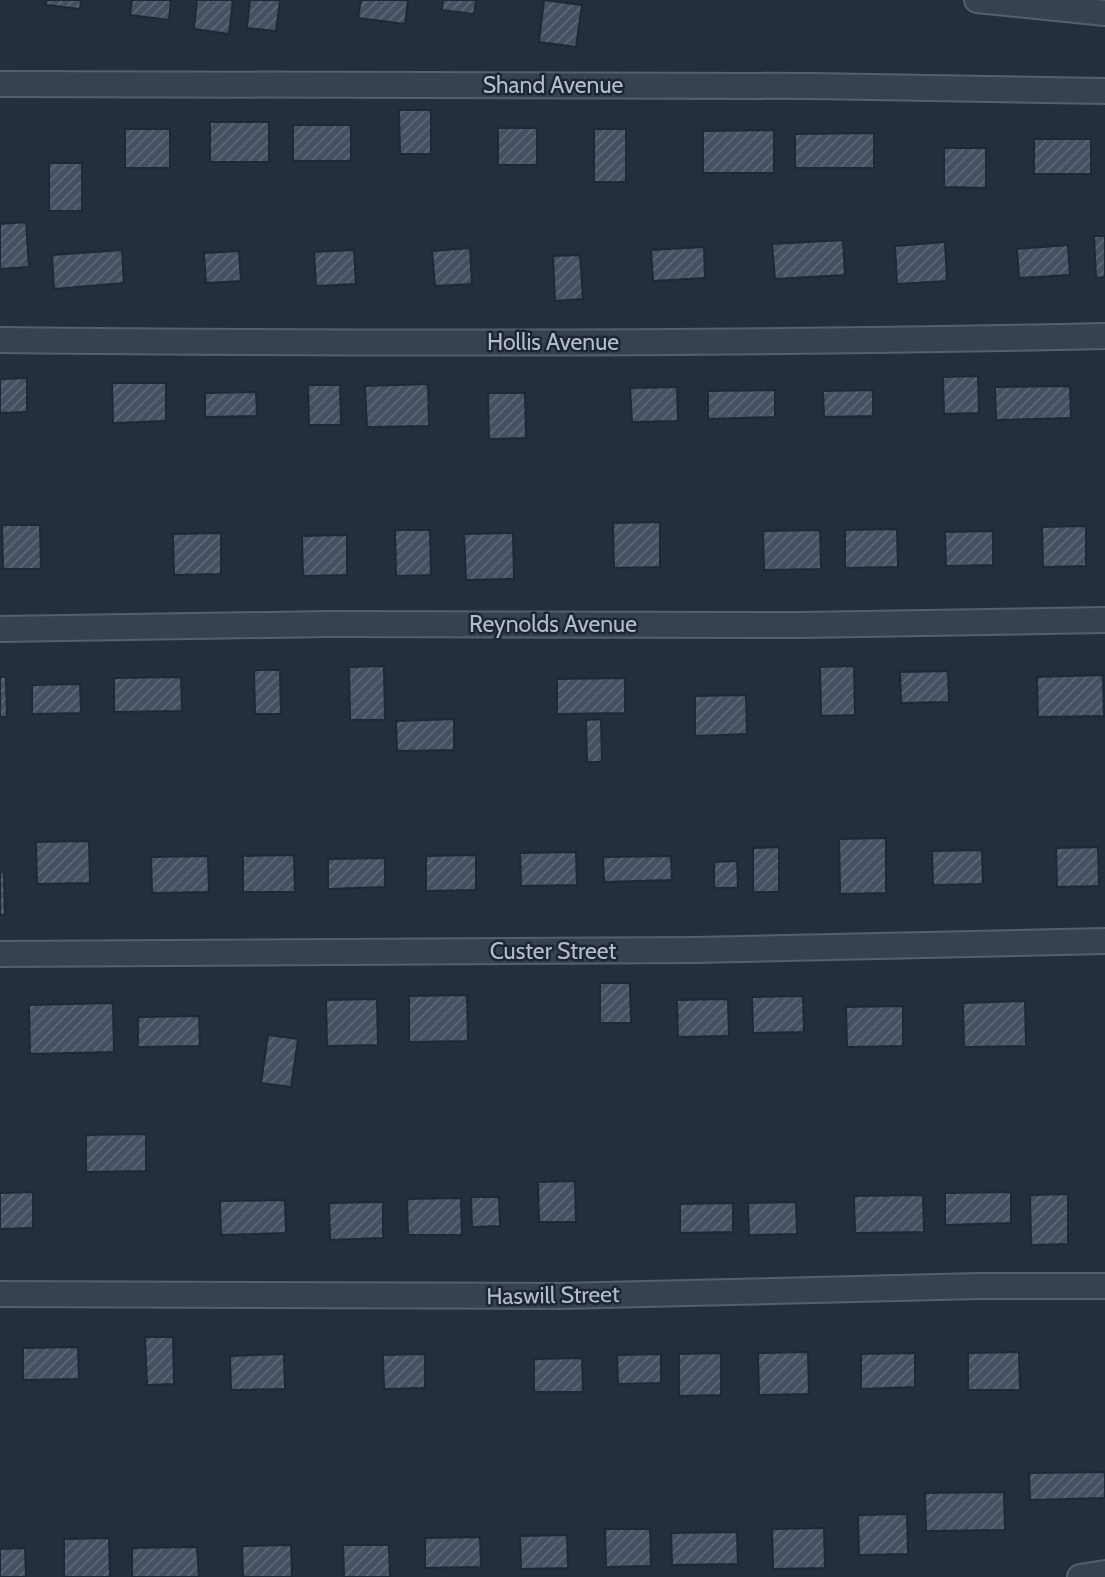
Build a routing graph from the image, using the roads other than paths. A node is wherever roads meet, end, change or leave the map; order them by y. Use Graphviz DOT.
graph roads {
  1 [pos="977,0"];
  2 [pos="1105,13"];
  3 [pos="0,84"];
  4 [pos="1105,91"];
  5 [pos="1105,336"];
  6 [pos="0,340"];
  7 [pos="1105,620"];
  8 [pos="0,629"];
  9 [pos="1105,941"];
  10 [pos="0,954"];
  11 [pos="1105,1286"];
  12 [pos="0,1294"];
  13 [pos="1105,1573"];
  14 [pos="1080,1577"];
  1 -- 2 [label="street"];
  3 -- 4 [label="street, Shand Avenue"];
  5 -- 6 [label="street, Hollis Avenue"];
  7 -- 8 [label="street, Reynolds Avenue"];
  9 -- 10 [label="street, Custer Street"];
  11 -- 12 [label="street, Haswill Street"];
  13 -- 14 [label="street"];
}
